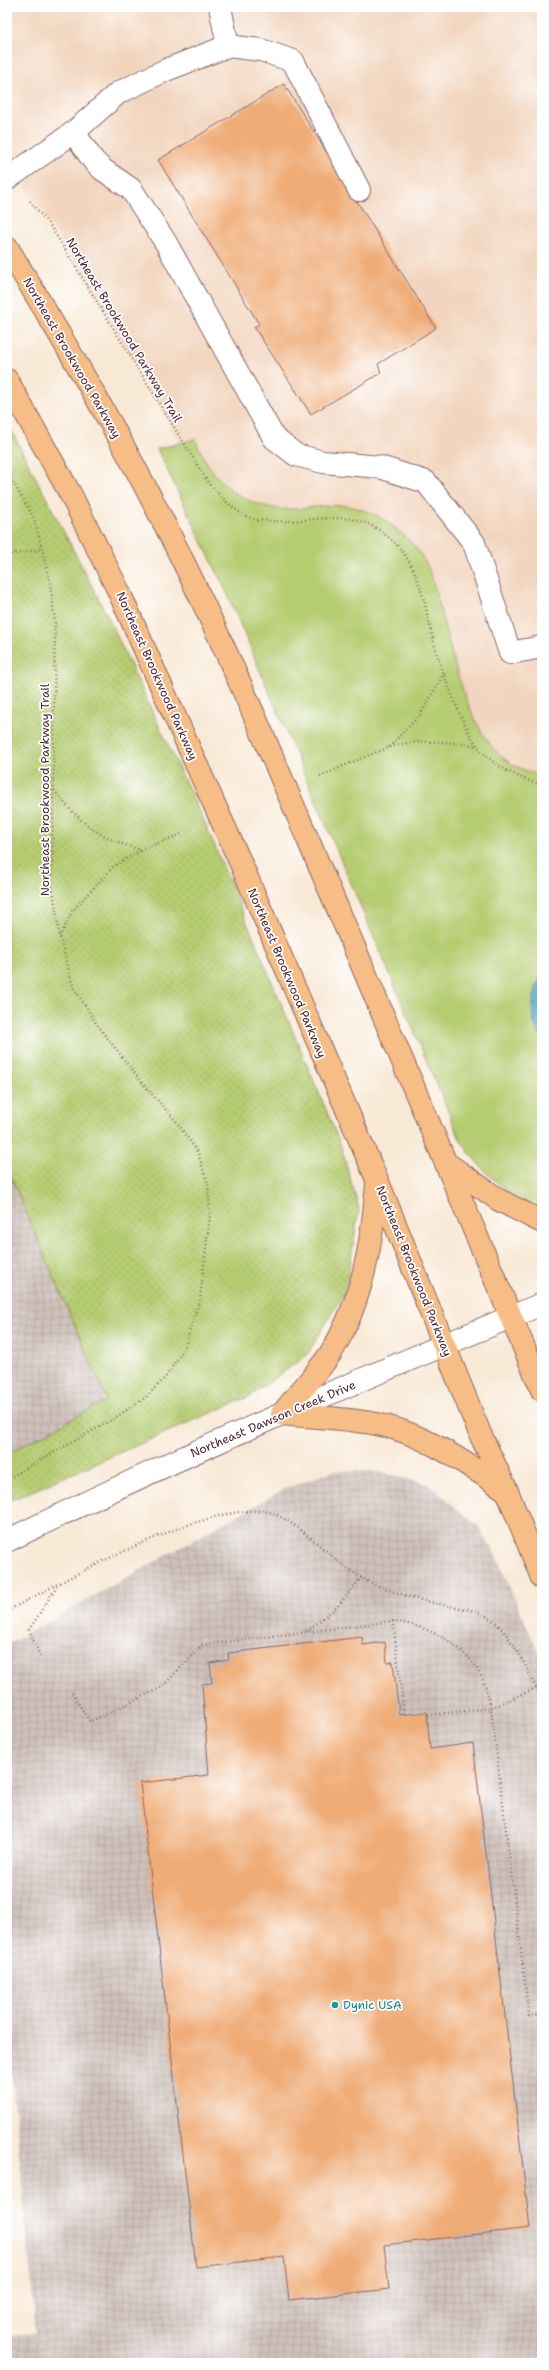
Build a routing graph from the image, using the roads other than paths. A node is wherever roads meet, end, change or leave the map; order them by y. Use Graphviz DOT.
graph roads {
  1 [pos="220,7"];
  2 [pos="228,46"];
  3 [pos="74,132"];
  4 [pos="7,179"];
  5 [pos="359,190"];
  6 [pos="7,247"];
  7 [pos="7,380"];
  8 [pos="542,647"];
  9 [pos="449,1165"];
  10 [pos="378,1182"];
  11 [pos="542,1222"];
  12 [pos="542,1304"];
  13 [pos="511,1317"];
  14 [pos="445,1345"];
  15 [pos="542,1390"];
  16 [pos="282,1414"];
  17 [pos="507,1491"];
  18 [pos="7,1540"];
  19 [pos="542,1578"];
  1 -- 2 [label="street"];
  2 -- 3 [label="street"];
  2 -- 5 [label="street"];
  3 -- 4 [label="street"];
  3 -- 8 [label="street"];
  6 -- 9 [label="main road, Northeast Brookwood Parkway"];
  7 -- 10 [label="main road, Northeast Brookwood Parkway"];
  9 -- 11 [label="main road"];
  9 -- 13 [label="main road, Northeast Brookwood Parkway"];
  10 -- 14 [label="main road, Northeast Brookwood Parkway"];
  10 -- 16 [label="main road"];
  12 -- 13 [label="street, Northeast Dawson Creek Drive"];
  13 -- 14 [label="street, Northeast Dawson Creek Drive"];
  13 -- 15 [label="main road, Northeast Brookwood Parkway"];
  14 -- 16 [label="street, Northeast Dawson Creek Drive"];
  14 -- 17 [label="main road, Northeast Brookwood Parkway"];
  16 -- 17 [label="main road"];
  16 -- 18 [label="street, Northeast Dawson Creek Drive"];
  17 -- 19 [label="main road, Northeast Brookwood Parkway"];
}
